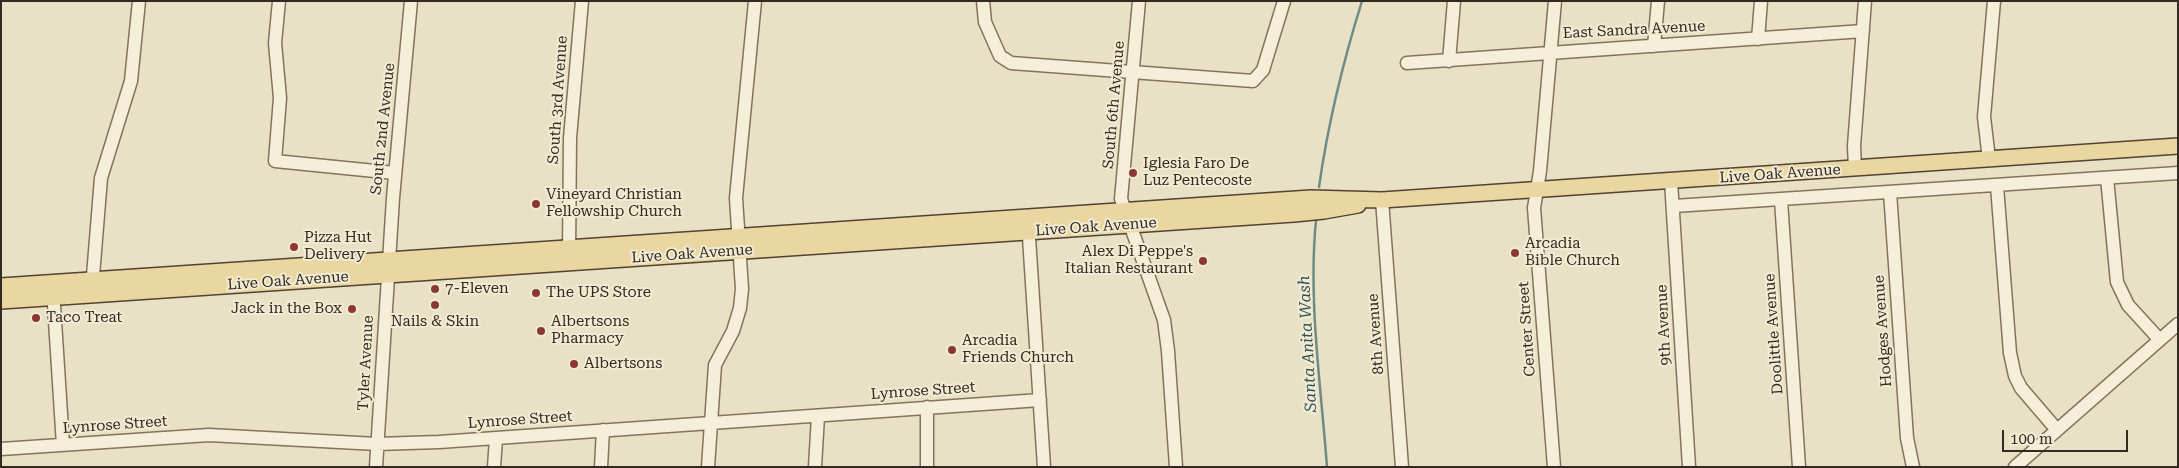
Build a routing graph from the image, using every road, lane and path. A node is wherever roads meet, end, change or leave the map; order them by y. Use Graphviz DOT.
graph roads {
  1 [pos="139,1"];
  2 [pos="279,1"];
  3 [pos="412,1"];
  4 [pos="582,1"];
  5 [pos="755,1"];
  6 [pos="983,1"];
  7 [pos="1139,1"];
  8 [pos="1284,1"];
  9 [pos="1454,1"];
  10 [pos="1555,1"];
  11 [pos="1658,1"];
  12 [pos="1761,1"];
  13 [pos="1865,1"];
  14 [pos="1994,1"];
  15 [pos="1862,31"];
  16 [pos="1758,39"];
  17 [pos="1654,46"];
  18 [pos="1551,53"];
  19 [pos="1449,61"];
  20 [pos="1407,63"];
  21 [pos="1133,73"];
  22 [pos="2178,146"];
  23 [pos="1988,159"];
  24 [pos="1854,168"];
  25 [pos="2178,173"];
  26 [pos="395,174"];
  27 [pos="2107,178"];
  28 [pos="1671,181"];
  29 [pos="1997,186"];
  30 [pos="1537,189"];
  31 [pos="1890,192"];
  32 [pos="1382,200"];
  33 [pos="1781,200"];
  34 [pos="1674,206"];
  35 [pos="1127,218"];
  36 [pos="1028,225"];
  37 [pos="740,244"];
  38 [pos="569,255"];
  39 [pos="388,267"];
  40 [pos="1,286"];
  41 [pos="91,287"];
  42 [pos="53,290"];
  43 [pos="1,300"];
  44 [pos="2178,324"];
  45 [pos="2160,339"];
  46 [pos="1040,400"];
  47 [pos="927,408"];
  48 [pos="818,416"];
  49 [pos="711,423"];
  50 [pos="603,430"];
  51 [pos="2057,430"];
  52 [pos="496,438"];
  53 [pos="377,444"];
  54 [pos="63,445"];
  55 [pos="1,449"];
  56 [pos="376,467"];
  57 [pos="494,467"];
  58 [pos="601,467"];
  59 [pos="708,467"];
  60 [pos="815,467"];
  61 [pos="927,467"];
  62 [pos="1044,467"];
  63 [pos="1176,467"];
  64 [pos="1402,467"];
  65 [pos="1554,467"];
  66 [pos="1689,467"];
  67 [pos="1799,467"];
  68 [pos="1913,467"];
  69 [pos="2015,467"];
  1 -- 41 [label="street"];
  2 -- 26 [label="street"];
  3 -- 26 [label="street, South 2nd Avenue"];
  4 -- 38 [label="street, South 3rd Avenue"];
  5 -- 37 [label="street"];
  6 -- 21 [label="street"];
  7 -- 21 [label="street, South 6th Avenue"];
  8 -- 21 [label="street"];
  9 -- 19 [label="street"];
  10 -- 18 [label="street, Center Street"];
  11 -- 17 [label="street"];
  12 -- 16 [label="street"];
  13 -- 15 [label="street"];
  14 -- 23 [label="street"];
  15 -- 16 [label="street, East Sandra Avenue"];
  15 -- 24 [label="street"];
  16 -- 17 [label="street, East Sandra Avenue"];
  17 -- 18 [label="street, East Sandra Avenue"];
  18 -- 19 [label="street, East Sandra Avenue"];
  18 -- 30 [label="street, Center Street"];
  19 -- 20 [label="street, East Sandra Avenue"];
  21 -- 35 [label="street, South 6th Avenue"];
  22 -- 23 [label="main road, Live Oak Avenue"];
  23 -- 24 [label="main road, Live Oak Avenue"];
  24 -- 28 [label="main road, Live Oak Avenue"];
  25 -- 27 [label="street, Live Oak Avenue"];
  26 -- 39 [label="street, South 2nd Avenue"];
  27 -- 29 [label="street, Live Oak Avenue"];
  27 -- 45 [label="street"];
  28 -- 30 [label="main road, Live Oak Avenue"];
  28 -- 34 [label="street, 9th Avenue"];
  29 -- 31 [label="street, Live Oak Avenue"];
  29 -- 51 [label="street"];
  30 -- 32 [label="main road, Live Oak Avenue"];
  30 -- 65 [label="street, Center Street"];
  31 -- 33 [label="street, Live Oak Avenue"];
  31 -- 68 [label="street, Hodges Avenue"];
  32 -- 35 [label="main road, Live Oak Avenue"];
  32 -- 64 [label="street, 8th Avenue"];
  33 -- 34 [label="street, Live Oak Avenue"];
  33 -- 67 [label="street, Doolittle Avenue"];
  34 -- 66 [label="street, 9th Avenue"];
  35 -- 36 [label="main road, Live Oak Avenue"];
  35 -- 63 [label="street, South 6th Avenue"];
  36 -- 37 [label="main road, Live Oak Avenue"];
  36 -- 46 [label="street"];
  37 -- 38 [label="main road, Live Oak Avenue"];
  37 -- 49 [label="street"];
  38 -- 39 [label="main road, Live Oak Avenue"];
  39 -- 41 [label="main road, Live Oak Avenue"];
  39 -- 53 [label="street, Tyler Avenue"];
  40 -- 42 [label="main road, Live Oak Avenue"];
  41 -- 42 [label="main road, Live Oak Avenue"];
  42 -- 43 [label="main road, Live Oak Avenue"];
  42 -- 54 [label="street"];
  44 -- 45 [label="street"];
  45 -- 51 [label="street"];
  46 -- 47 [label="street, Lynrose Street"];
  46 -- 62 [label="street"];
  47 -- 48 [label="street, Lynrose Street"];
  47 -- 61 [label="street"];
  48 -- 49 [label="street, Lynrose Street"];
  48 -- 60 [label="street"];
  49 -- 50 [label="street, Lynrose Street"];
  49 -- 59 [label="street"];
  50 -- 52 [label="street, Lynrose Street"];
  50 -- 58 [label="street"];
  51 -- 69 [label="street"];
  52 -- 53 [label="street, Lynrose Street"];
  52 -- 57 [label="street"];
  53 -- 54 [label="street, Lynrose Street"];
  53 -- 56 [label="street, Tyler Avenue"];
  54 -- 55 [label="street, Lynrose Street"];
}
